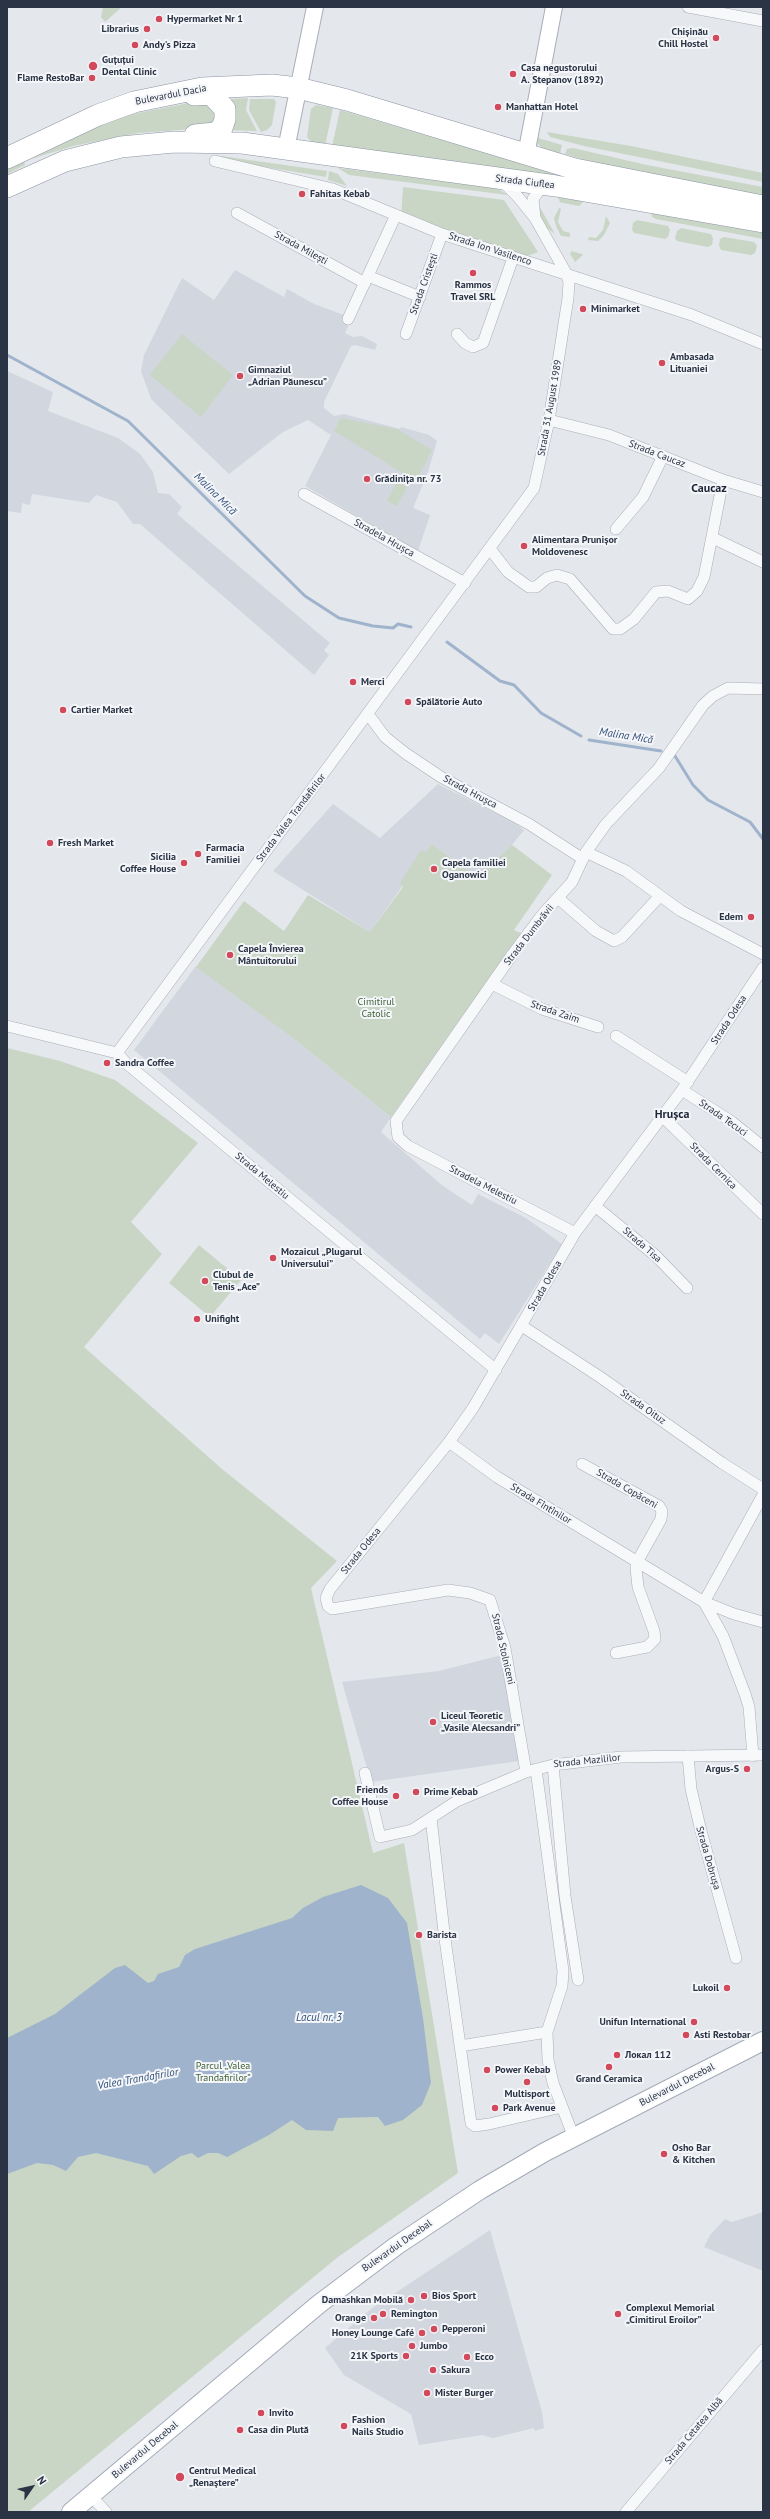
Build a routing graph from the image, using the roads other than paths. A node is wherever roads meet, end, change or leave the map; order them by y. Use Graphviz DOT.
graph roads {
  1 [pos="316,7"];
  2 [pos="554,7"];
  3 [pos="688,7"];
  4 [pos="763,21"];
  5 [pos="298,88"];
  6 [pos="134,102"];
  7 [pos="286,149"];
  8 [pos="526,155"];
  9 [pos="7,158"];
  10 [pos="65,161"];
  11 [pos="215,161"];
  12 [pos="498,179"];
  13 [pos="547,184"];
  14 [pos="7,187"];
  15 [pos="763,206"];
  16 [pos="237,213"];
  17 [pos="395,217"];
  18 [pos="535,218"];
  19 [pos="763,222"];
  20 [pos="442,234"];
  21 [pos="513,258"];
  22 [pos="566,273"];
  23 [pos="367,280"];
  24 [pos="420,297"];
  25 [pos="348,319"];
  26 [pos="406,334"];
  27 [pos="457,334"];
  28 [pos="763,344"];
  29 [pos="549,420"];
  30 [pos="662,456"];
  31 [pos="723,480"];
  32 [pos="763,492"];
  33 [pos="304,494"];
  34 [pos="616,529"];
  35 [pos="713,538"];
  36 [pos="490,548"];
  37 [pos="763,562"];
  38 [pos="465,583"];
  39 [pos="763,689"];
  40 [pos="368,714"];
  41 [pos="584,856"];
  42 [pos="659,897"];
  43 [pos="558,898"];
  44 [pos="763,954"];
  45 [pos="763,968"];
  46 [pos="492,984"];
  47 [pos="7,1026"];
  48 [pos="598,1027"];
  49 [pos="616,1036"];
  50 [pos="117,1052"];
  51 [pos="685,1086"];
  52 [pos="663,1117"];
  53 [pos="396,1132"];
  54 [pos="763,1147"];
  55 [pos="595,1206"];
  56 [pos="763,1214"];
  57 [pos="575,1233"];
  58 [pos="687,1288"];
  59 [pos="522,1326"];
  60 [pos="496,1370"];
  61 [pos="449,1442"];
  62 [pos="582,1464"];
  63 [pos="763,1489"];
  64 [pos="763,1495"];
  65 [pos="637,1562"];
  66 [pos="326,1602"];
  67 [pos="704,1602"];
  68 [pos="763,1622"];
  69 [pos="616,1653"];
  70 [pos="688,1756"];
  71 [pos="758,1756"];
  72 [pos="553,1765"];
  73 [pos="531,1771"];
  74 [pos="365,1773"];
  75 [pos="431,1818"];
  76 [pos="736,1958"];
  77 [pos="578,1980"];
  78 [pos="547,2032"];
  79 [pos="763,2041"];
  80 [pos="460,2046"];
  81 [pos="562,2107"];
  82 [pos="574,2138"];
  83 [pos="763,2350"];
  84 [pos="91,2496"];
  85 [pos="71,2512"];
  86 [pos="106,2512"];
  87 [pos="626,2512"];
  1 -- 5 [label="street"];
  2 -- 8 [label="street"];
  3 -- 4 [label="street"];
  5 -- 6 [label="highway, Bulevardul Dacia"];
  5 -- 7 [label="street"];
  5 -- 8 [label="highway"];
  6 -- 9 [label="highway, Bulevardul Dacia"];
  6 -- 10 [label="highway"];
  7 -- 10 [label="highway"];
  7 -- 12 [label="highway, Strada Ciuflea"];
  8 -- 15 [label="highway"];
  10 -- 14 [label="highway"];
  11 -- 17 [label="street, Strada Ion Vasilenco"];
  12 -- 13 [label="highway, Strada Ciuflea"];
  12 -- 18 [label="street, Strada 31 August 1989"];
  13 -- 18 [label="street, Strada 31 August 1989"];
  13 -- 19 [label="highway, Strada Ciuflea"];
  16 -- 23 [label="street, Strada Milești"];
  17 -- 20 [label="street, Strada Ion Vasilenco"];
  17 -- 23 [label="street"];
  18 -- 22 [label="street, Strada 31 August 1989"];
  20 -- 21 [label="street, Strada Ion Vasilenco"];
  20 -- 24 [label="street, Strada Cristești"];
  21 -- 22 [label="street, Strada Ion Vasilenco"];
  21 -- 27 [label="street"];
  22 -- 28 [label="street, Strada Ion Vasilenco"];
  22 -- 29 [label="street, Strada 31 August 1989"];
  23 -- 24 [label="street, Strada Milești"];
  23 -- 25 [label="street"];
  24 -- 26 [label="street, Strada Cristești"];
  29 -- 30 [label="street, Strada Caucaz"];
  29 -- 36 [label="street, Strada 31 August 1989"];
  30 -- 31 [label="street, Strada Caucaz"];
  30 -- 34 [label="street"];
  31 -- 32 [label="street, Strada Caucaz"];
  31 -- 35 [label="street"];
  33 -- 38 [label="street, Stradela Hrușca"];
  35 -- 36 [label="street"];
  35 -- 37 [label="street"];
  36 -- 38 [label="street, Strada 31 August 1989"];
  38 -- 40 [label="street, Strada Valea Trandafirilor"];
  39 -- 41 [label="street, Strada Dumbrăvii"];
  40 -- 41 [label="street, Strada Hrușca"];
  40 -- 50 [label="street, Strada Valea Trandafirilor"];
  41 -- 42 [label="street, Strada Hrușca"];
  41 -- 43 [label="street, Strada Dumbrăvii"];
  42 -- 43 [label="street"];
  42 -- 44 [label="street, Strada Hrușca"];
  43 -- 46 [label="street, Strada Dumbrăvii"];
  45 -- 51 [label="street, Strada Odesa"];
  46 -- 48 [label="street, Strada Zaim"];
  46 -- 53 [label="street, Strada Dumbrăvii"];
  47 -- 50 [label="street"];
  49 -- 51 [label="street"];
  50 -- 60 [label="street, Strada Melestiu"];
  51 -- 52 [label="street, Strada Odesa"];
  51 -- 54 [label="street, Strada Tecuci"];
  52 -- 55 [label="street, Strada Odesa"];
  52 -- 56 [label="street, Strada Cernica"];
  53 -- 57 [label="street, Stradela Melestiu"];
  55 -- 57 [label="street, Strada Odesa"];
  55 -- 58 [label="street, Strada Tisa"];
  57 -- 59 [label="street, Strada Odesa"];
  59 -- 60 [label="street, Strada Odesa"];
  59 -- 63 [label="street, Strada Oituz"];
  60 -- 61 [label="street, Strada Odesa"];
  61 -- 65 [label="street, Strada Fîntînilor"];
  61 -- 66 [label="street, Strada Odesa"];
  62 -- 65 [label="street, Strada Copăceni"];
  64 -- 67 [label="street"];
  65 -- 67 [label="street, Strada Fîntînilor"];
  65 -- 69 [label="street"];
  66 -- 73 [label="street, Strada Stolniceni"];
  67 -- 68 [label="street, Strada Fîntînilor"];
  67 -- 71 [label="street, Strada Fîntînilor"];
  70 -- 71 [label="street, Strada Mazililor"];
  70 -- 72 [label="street, Strada Mazililor"];
  70 -- 76 [label="street, Strada Dobrușa"];
  72 -- 73 [label="street, Strada Mazililor"];
  72 -- 77 [label="street"];
  73 -- 75 [label="street, Strada Mazililor"];
  73 -- 78 [label="street"];
  74 -- 75 [label="street, Strada Mazililor"];
  75 -- 80 [label="street"];
  78 -- 80 [label="street"];
  78 -- 81 [label="street"];
  79 -- 82 [label="main road, Bulevardul Decebal"];
  80 -- 81 [label="street"];
  81 -- 82 [label="street"];
  82 -- 84 [label="main road, Bulevardul Decebal"];
  83 -- 87 [label="street, Strada Cetatea Albă"];
  84 -- 85 [label="main road, Bulevardul Decebal"];
  84 -- 86 [label="street"];
}
